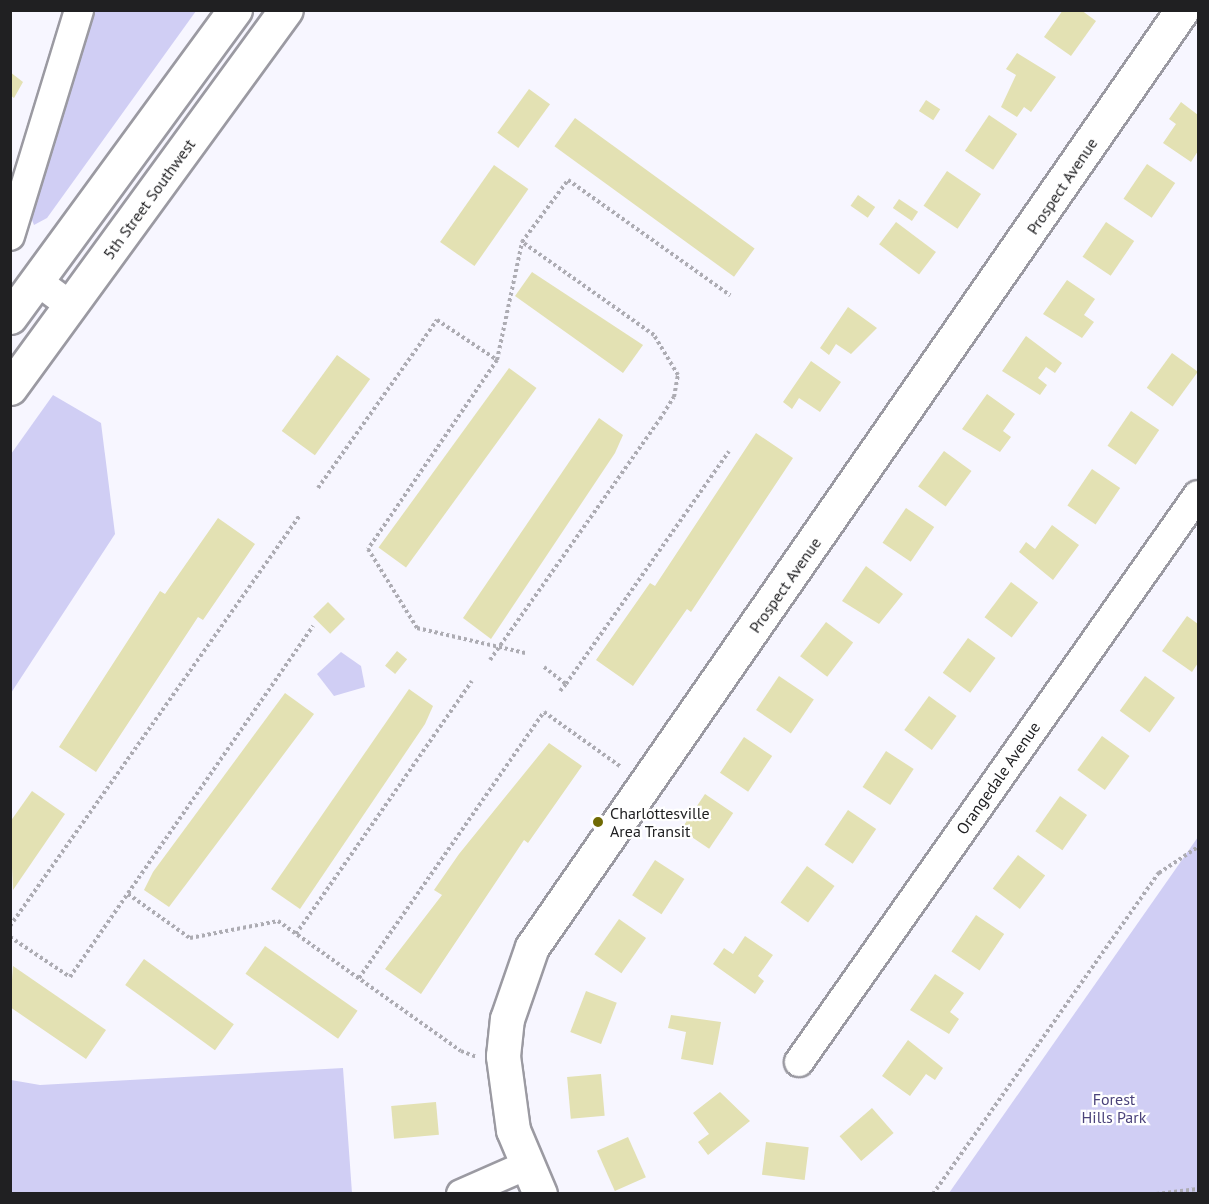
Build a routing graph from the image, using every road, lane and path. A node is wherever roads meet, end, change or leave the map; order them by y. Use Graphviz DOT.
graph roads {
  1 [pos="80,10"];
  2 [pos="235,10"];
  3 [pos="286,10"];
  4 [pos="1182,10"];
  5 [pos="10,236"];
  6 [pos="522,242"];
  7 [pos="37,281"];
  8 [pos="730,295"];
  9 [pos="71,306"];
  10 [pos="10,316"];
  11 [pos="497,360"];
  12 [pos="10,388"];
  13 [pos="729,451"];
  14 [pos="318,489"];
  15 [pos="1198,495"];
  16 [pos="300,515"];
  17 [pos="314,626"];
  18 [pos="496,645"];
  19 [pos="525,652"];
  20 [pos="490,660"];
  21 [pos="544,667"];
  22 [pos="472,681"];
  23 [pos="566,684"];
  24 [pos="560,691"];
  25 [pos="621,767"];
  26 [pos="1198,847"];
  27 [pos="128,894"];
  28 [pos="10,926"];
  29 [pos="296,934"];
  30 [pos="10,937"];
  31 [pos="359,978"];
  32 [pos="481,1058"];
  33 [pos="799,1062"];
  34 [pos="533,1179"];
  35 [pos="1198,1189"];
  36 [pos="461,1194"];
  37 [pos="933,1194"];
  38 [pos="1156,1194"];
  1 -- 5 [label="street"];
  2 -- 7 [label="street"];
  3 -- 9 [label="street, 5th Street Southwest"];
  4 -- 34 [label="street, Prospect Avenue"];
  6 -- 8 [label="path"];
  6 -- 11 [label="path"];
  6 -- 18 [label="path"];
  7 -- 9 [label="street"];
  7 -- 10 [label="street"];
  9 -- 12 [label="street, 5th Street Southwest"];
  11 -- 14 [label="path"];
  11 -- 18 [label="path"];
  13 -- 23 [label="path"];
  15 -- 33 [label="street, Orangedale Avenue"];
  16 -- 28 [label="path"];
  17 -- 27 [label="path"];
  18 -- 19 [label="path"];
  18 -- 20 [label="path"];
  21 -- 23 [label="path"];
  22 -- 29 [label="path"];
  23 -- 24 [label="path"];
  25 -- 31 [label="path"];
  26 -- 37 [label="path"];
  27 -- 29 [label="path"];
  27 -- 30 [label="path"];
  29 -- 31 [label="path"];
  31 -- 32 [label="path"];
  34 -- 36 [label="street"];
  35 -- 38 [label="path"];
}
